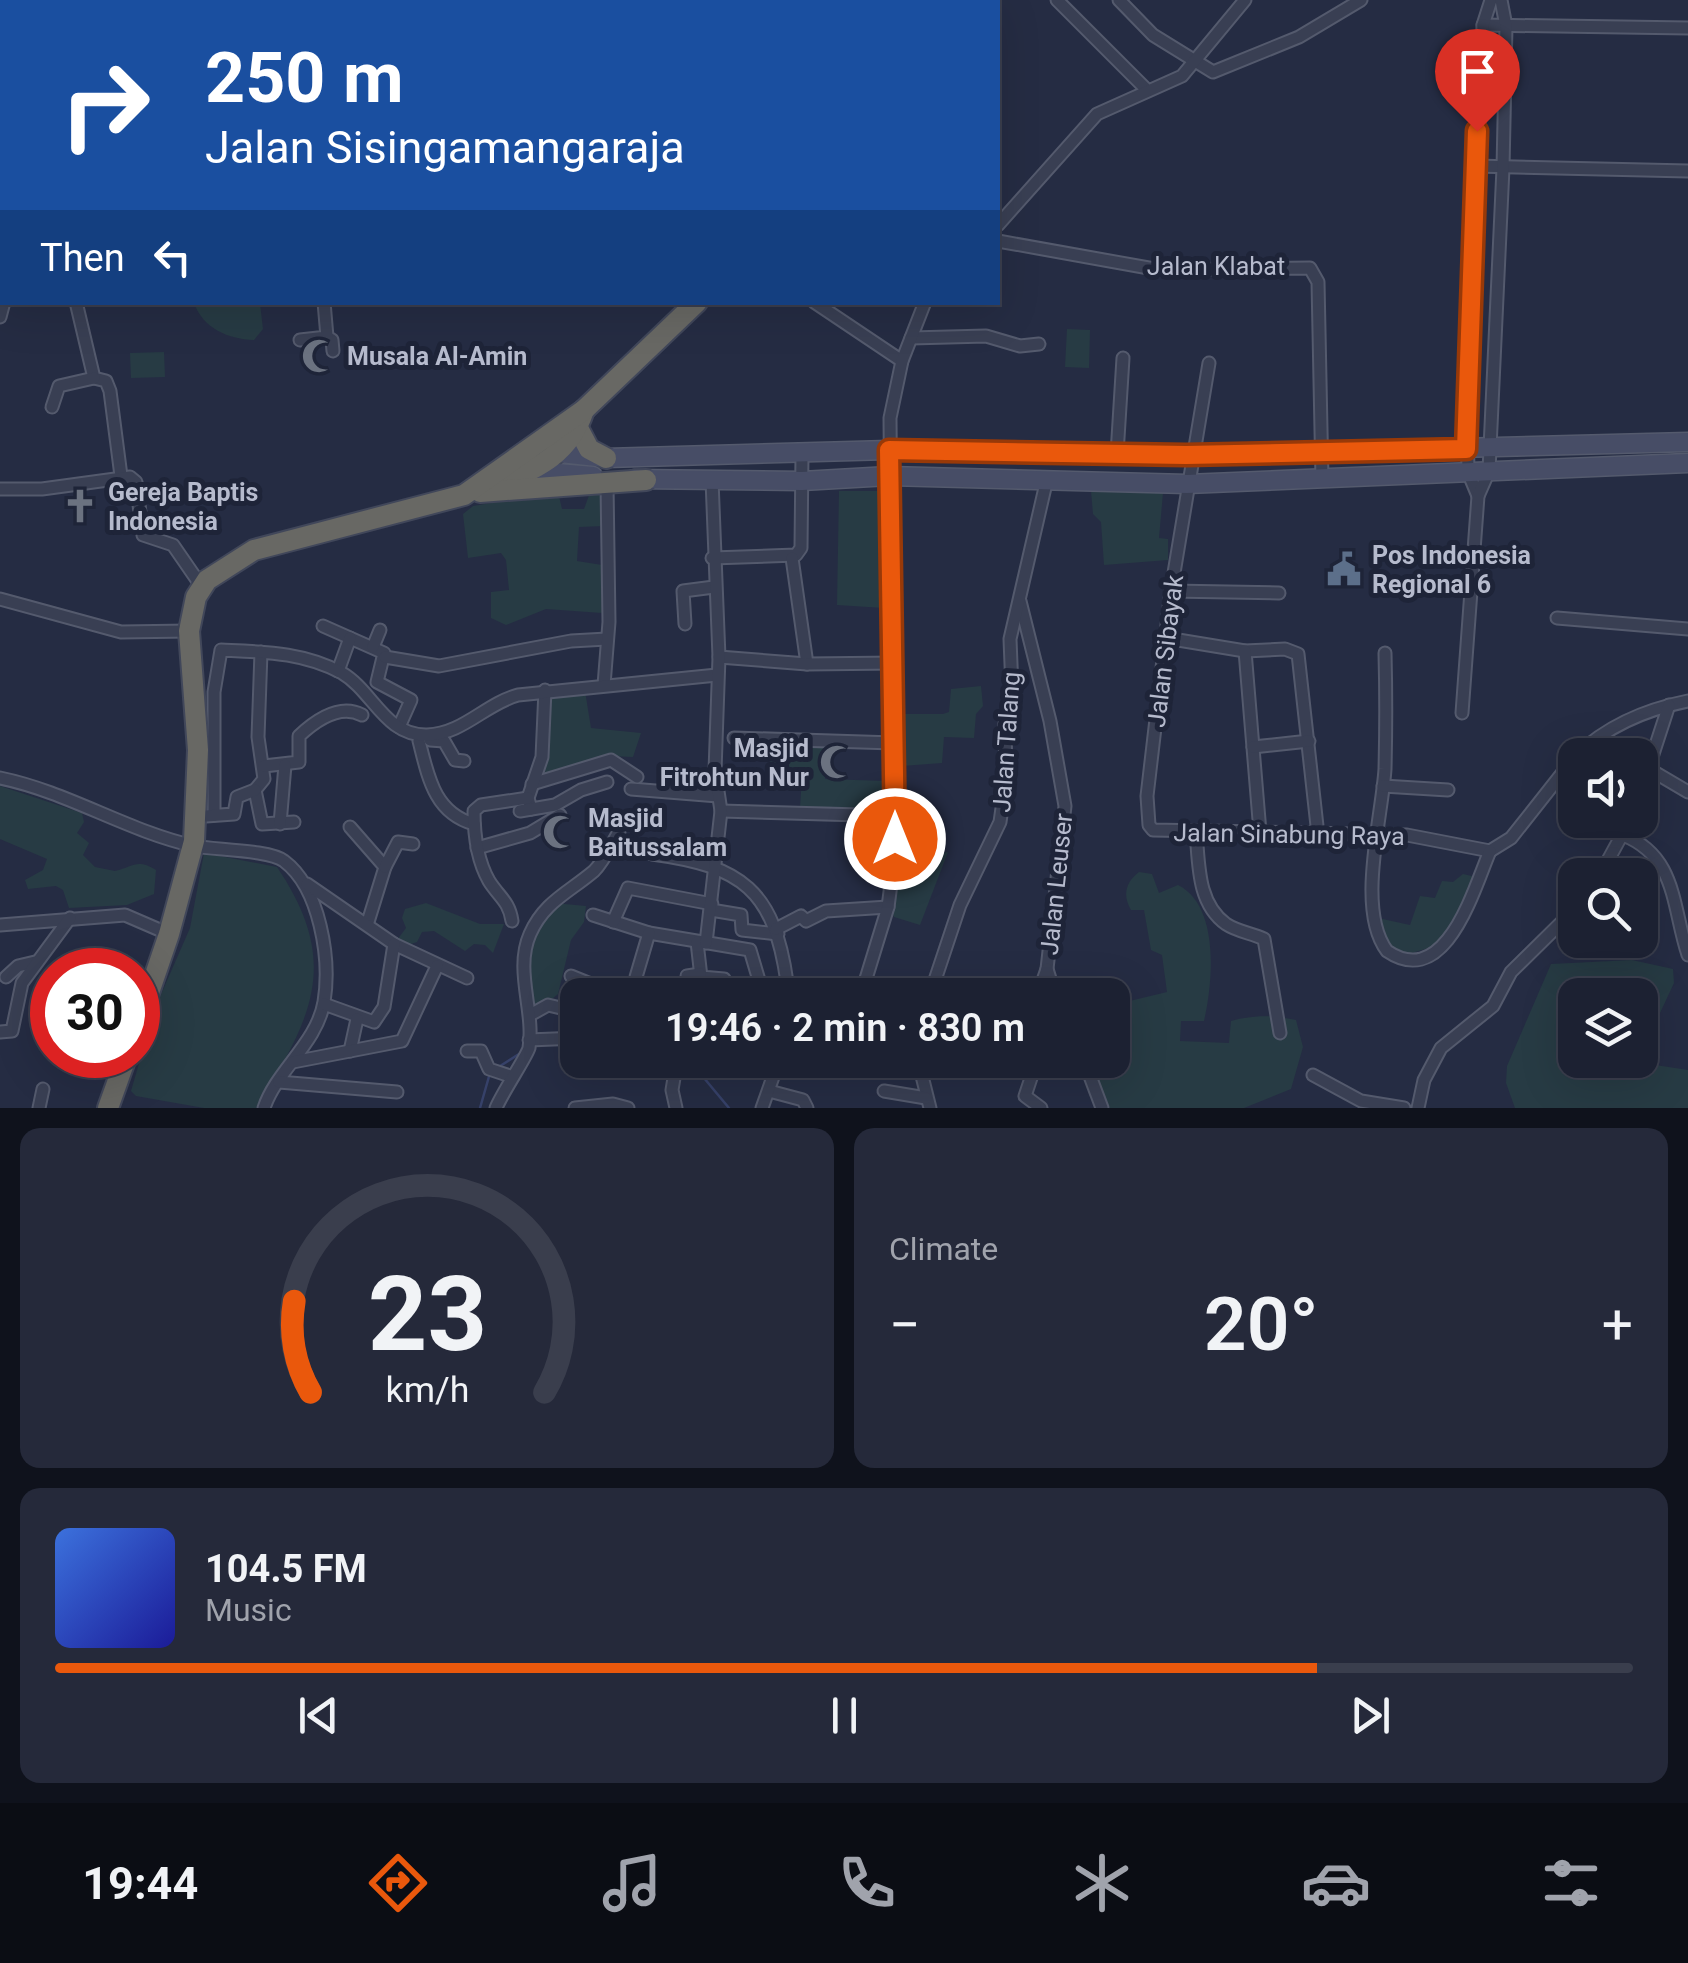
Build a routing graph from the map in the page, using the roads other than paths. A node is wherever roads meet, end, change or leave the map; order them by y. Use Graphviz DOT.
graph roads {
  1 [pos="1057,0"];
  2 [pos="1119,0"];
  3 [pos="1244,0"];
  4 [pos="1360,0"];
  5 [pos="1491,0"];
  6 [pos="1500,0"];
  7 [pos="1482,25"];
  8 [pos="1506,26"];
  9 [pos="1688,28"];
  10 [pos="1198,62"];
  11 [pos="1147,90"];
  12 [pos="1475,166"];
  13 [pos="1502,168"];
  14 [pos="1688,171"];
  15 [pos="1000,223"];
  16 [pos="1000,241"];
  17 [pos="77,305"];
  18 [pos="324,305"];
  19 [pos="694,305"];
  20 [pos="819,305"];
  21 [pos="924,305"];
  22 [pos="326,337"];
  23 [pos="911,338"];
  24 [pos="300,340"];
  25 [pos="1468,340"];
  26 [pos="1494,340"];
  27 [pos="1039,344"];
  28 [pos="333,351"];
  29 [pos="1123,358"];
  30 [pos="902,360"];
  31 [pos="1209,363"];
  32 [pos="94,378"];
  33 [pos="1467,381"];
  34 [pos="1492,381"];
  35 [pos="52,407"];
  36 [pos="581,419"];
  37 [pos="1688,442"];
  38 [pos="552,447"];
  39 [pos="1490,448"];
  40 [pos="1466,449"];
  41 [pos="889,450"];
  42 [pos="1321,452"];
  43 [pos="1117,454"];
  44 [pos="1195,454"];
  45 [pos="802,455"];
  46 [pos="606,458"];
  47 [pos="678,458"];
  48 [pos="529,463"];
  49 [pos="1688,463"];
  50 [pos="1489,471"];
  51 [pos="1468,472"];
  52 [pos="122,476"];
  53 [pos="889,476"];
  54 [pos="1322,479"];
  55 [pos="646,480"];
  56 [pos="679,480"];
  57 [pos="712,480"];
  58 [pos="802,480"];
  59 [pos="1047,480"];
  60 [pos="608,484"];
  61 [pos="1187,484"];
  62 [pos="0,488"];
  63 [pos="472,493"];
  64 [pos="1478,496"];
  65 [pos="712,558"];
  66 [pos="792,558"];
  67 [pos="202,587"];
  68 [pos="714,587"];
  69 [pos="1171,591"];
  70 [pos="1279,593"];
  71 [pos="1019,597"];
  72 [pos="0,599"];
  73 [pos="1557,618"];
  74 [pos="685,624"];
  75 [pos="323,626"];
  76 [pos="380,630"];
  77 [pos="1688,630"];
  78 [pos="189,631"];
  79 [pos="350,638"];
  80 [pos="1166,638"];
  81 [pos="607,639"];
  82 [pos="373,647"];
  83 [pos="1246,651"];
  84 [pos="261,652"];
  85 [pos="1385,652"];
  86 [pos="385,657"];
  87 [pos="719,658"];
  88 [pos="895,663"];
  89 [pos="807,664"];
  90 [pos="338,671"];
  91 [pos="718,676"];
  92 [pos="604,685"];
  93 [pos="545,690"];
  94 [pos="1688,701"];
  95 [pos="372,703"];
  96 [pos="1668,705"];
  97 [pos="1462,713"];
  98 [pos="362,715"];
  99 [pos="399,727"];
  100 [pos="734,738"];
  101 [pos="1598,738"];
  102 [pos="1658,739"];
  103 [pos="418,740"];
  104 [pos="1309,741"];
  105 [pos="894,742"];
  106 [pos="1253,747"];
  107 [pos="464,762"];
  108 [pos="285,765"];
  109 [pos="264,766"];
  110 [pos="1658,774"];
  111 [pos="0,778"];
  112 [pos="1558,779"];
  113 [pos="607,782"];
  114 [pos="532,784"];
  115 [pos="1383,786"];
  116 [pos="255,790"];
  117 [pos="1448,790"];
  118 [pos="1688,792"];
  119 [pos="718,796"];
  120 [pos="526,806"];
  121 [pos="721,811"];
  122 [pos="560,815"];
  123 [pos="206,816"];
  124 [pos="896,816"];
  125 [pos="1146,818"];
  126 [pos="294,822"];
  127 [pos="280,824"];
  128 [pos="474,824"];
  129 [pos="350,827"];
  130 [pos="619,832"];
  131 [pos="1196,832"];
  132 [pos="1260,832"];
  133 [pos="1379,833"];
  134 [pos="1318,835"];
  135 [pos="1630,838"];
  136 [pos="413,844"];
  137 [pos="193,846"];
  138 [pos="477,848"];
  139 [pos="1490,851"];
  140 [pos="652,854"];
  141 [pos="385,866"];
  142 [pos="718,866"];
  143 [pos="308,884"];
  144 [pos="711,907"];
  145 [pos="888,907"];
  146 [pos="593,915"];
  147 [pos="70,918"];
  148 [pos="512,921"];
  149 [pos="368,922"];
  150 [pos="613,922"];
  151 [pos="0,925"];
  152 [pos="1558,928"];
  153 [pos="649,932"];
  154 [pos="777,932"];
  155 [pos="169,934"];
  156 [pos="702,942"];
  157 [pos="394,944"];
  158 [pos="46,948"];
  159 [pos="1688,954"];
  160 [pos="160,960"];
  161 [pos="30,963"];
  162 [pos="437,966"];
  163 [pos="1047,969"];
  164 [pos="30,971"];
  165 [pos="700,974"];
  166 [pos="571,976"];
  167 [pos="6,977"];
  168 [pos="466,978"];
  169 [pos="576,978"];
  170 [pos="636,978"];
  171 [pos="687,978"];
  172 [pos="704,978"];
  173 [pos="867,978"];
  174 [pos="936,978"];
  175 [pos="1044,978"];
  176 [pos="1050,978"];
  177 [pos="324,1004"];
  178 [pos="560,1008"];
  179 [pos="530,1014"];
  180 [pos="357,1019"];
  181 [pos="6,1032"];
  182 [pos="1280,1034"];
  183 [pos="560,1042"];
  184 [pos="528,1049"];
  185 [pos="350,1051"];
  186 [pos="467,1051"];
  187 [pos="293,1062"];
  188 [pos="1313,1075"];
  189 [pos="510,1076"];
  190 [pos="119,1078"];
  191 [pos="674,1078"];
  192 [pos="773,1078"];
  193 [pos="922,1078"];
  194 [pos="1031,1078"];
  195 [pos="1091,1078"];
  196 [pos="278,1082"];
  197 [pos="44,1089"];
  198 [pos="769,1091"];
  199 [pos="884,1091"];
  200 [pos="396,1092"];
  201 [pos="928,1103"];
  202 [pos="1372,1105"];
  203 [pos="39,1108"];
  204 [pos="108,1108"];
  205 [pos="264,1108"];
  206 [pos="496,1108"];
  207 [pos="576,1108"];
  208 [pos="628,1108"];
  209 [pos="676,1108"];
  210 [pos="762,1108"];
  211 [pos="808,1108"];
  212 [pos="1041,1108"];
  213 [pos="1102,1108"];
  214 [pos="1404,1108"];
  215 [pos="1418,1108"];
  1 -- 11 [label="street"];
  2 -- 10 [label="street"];
  3 -- 10 [label="street"];
  4 -- 10 [label="street"];
  5 -- 7 [label="street"];
  6 -- 8 [label="street"];
  7 -- 8 [label="street"];
  7 -- 12 [label="street"];
  8 -- 9 [label="street"];
  8 -- 13 [label="street"];
  10 -- 11 [label="street"];
  11 -- 15 [label="street"];
  12 -- 13 [label="street"];
  12 -- 25 [label="street"];
  13 -- 14 [label="street"];
  13 -- 26 [label="street"];
  16 -- 42 [label="street, Jalan Klabat"];
  17 -- 32 [label="street"];
  18 -- 22 [label="street"];
  19 -- 36 [label="highway"];
  20 -- 30 [label="street"];
  21 -- 23 [label="street"];
  22 -- 24 [label="street"];
  22 -- 28 [label="street"];
  23 -- 27 [label="street"];
  23 -- 30 [label="street"];
  25 -- 26 [label="street"];
  25 -- 33 [label="street"];
  26 -- 34 [label="street"];
  29 -- 43 [label="street"];
  30 -- 41 [label="street"];
  31 -- 44 [label="street, Jalan Sibayak"];
  32 -- 35 [label="street"];
  32 -- 52 [label="street"];
  33 -- 34 [label="street"];
  33 -- 40 [label="street"];
  34 -- 39 [label="street"];
  36 -- 38 [label="highway"];
  36 -- 46 [label="highway"];
  37 -- 39 [label="main road"];
  38 -- 46 [label="main road"];
  38 -- 48 [label="highway"];
  39 -- 40 [label="main road"];
  39 -- 50 [label="street"];
  40 -- 42 [label="main road"];
  40 -- 51 [label="street"];
  41 -- 43 [label="main road"];
  41 -- 45 [label="main road"];
  41 -- 53 [label="street"];
  42 -- 44 [label="main road"];
  42 -- 54 [label="street"];
  43 -- 44 [label="main road"];
  44 -- 61 [label="street, Jalan Sibayak"];
  45 -- 47 [label="main road"];
  45 -- 58 [label="street"];
  46 -- 47 [label="main road"];
  47 -- 56 [label="main road"];
  48 -- 55 [label="main road"];
  48 -- 63 [label="highway"];
  49 -- 50 [label="main road"];
  50 -- 51 [label="main road"];
  50 -- 64 [label="street"];
  51 -- 54 [label="main road"];
  51 -- 64 [label="street"];
  52 -- 62 [label="street"];
  52 -- 67 [label="street"];
  53 -- 58 [label="main road"];
  53 -- 59 [label="main road"];
  53 -- 88 [label="street"];
  54 -- 61 [label="main road"];
  55 -- 56 [label="main road"];
  55 -- 60 [label="highway"];
  56 -- 57 [label="main road"];
  57 -- 58 [label="main road"];
  57 -- 65 [label="street"];
  58 -- 66 [label="street"];
  59 -- 61 [label="main road"];
  59 -- 71 [label="street, Jalan Talang"];
  60 -- 63 [label="highway"];
  60 -- 81 [label="street"];
  61 -- 69 [label="street, Jalan Sibayak"];
  63 -- 67 [label="highway"];
  64 -- 97 [label="street"];
  65 -- 66 [label="street"];
  65 -- 68 [label="street"];
  66 -- 89 [label="street"];
  67 -- 78 [label="highway"];
  68 -- 74 [label="street"];
  68 -- 87 [label="street"];
  69 -- 70 [label="street"];
  69 -- 80 [label="street, Jalan Sibayak"];
  71 -- 163 [label="street, Jalan Leuser"];
  71 -- 174 [label="street, Jalan Talang"];
  72 -- 78 [label="street"];
  73 -- 77 [label="street"];
  75 -- 79 [label="street"];
  76 -- 82 [label="street"];
  78 -- 123 [label="highway"];
  79 -- 82 [label="street"];
  79 -- 90 [label="street"];
  80 -- 83 [label="street"];
  80 -- 125 [label="street, Jalan Sibayak"];
  81 -- 86 [label="street"];
  81 -- 92 [label="street"];
  82 -- 86 [label="street"];
  83 -- 104 [label="street"];
  83 -- 106 [label="street"];
  84 -- 90 [label="street"];
  84 -- 109 [label="street"];
  84 -- 123 [label="street"];
  85 -- 115 [label="street"];
  86 -- 99 [label="street"];
  87 -- 89 [label="street"];
  87 -- 91 [label="street"];
  88 -- 89 [label="street"];
  88 -- 105 [label="street"];
  90 -- 95 [label="street"];
  91 -- 92 [label="street"];
  91 -- 119 [label="street"];
  92 -- 93 [label="street"];
  93 -- 99 [label="street"];
  93 -- 114 [label="street"];
  94 -- 96 [label="street"];
  95 -- 99 [label="street"];
  95 -- 103 [label="street"];
  96 -- 101 [label="street"];
  96 -- 102 [label="street"];
  98 -- 108 [label="street"];
  100 -- 105 [label="street"];
  103 -- 107 [label="street"];
  103 -- 128 [label="street"];
  104 -- 106 [label="street"];
  104 -- 134 [label="street"];
  105 -- 124 [label="street"];
  106 -- 132 [label="street"];
  108 -- 109 [label="street"];
  108 -- 127 [label="street"];
  109 -- 116 [label="street"];
  110 -- 118 [label="street"];
  111 -- 137 [label="street"];
  112 -- 139 [label="street"];
  113 -- 120 [label="street"];
  114 -- 119 [label="street"];
  114 -- 120 [label="street"];
  115 -- 117 [label="street"];
  115 -- 133 [label="street"];
  116 -- 123 [label="street"];
  116 -- 127 [label="street"];
  119 -- 121 [label="street"];
  120 -- 128 [label="street"];
  121 -- 124 [label="street"];
  121 -- 142 [label="street"];
  122 -- 138 [label="street"];
  123 -- 137 [label="highway"];
  124 -- 145 [label="street"];
  125 -- 131 [label="street, Jalan Sinabung Raya"];
  126 -- 127 [label="street"];
  128 -- 138 [label="street"];
  129 -- 141 [label="street"];
  130 -- 179 [label="street"];
  131 -- 132 [label="street, Jalan Sinabung Raya"];
  131 -- 182 [label="street"];
  132 -- 134 [label="street, Jalan Sinabung Raya"];
  133 -- 134 [label="street, Jalan Sinabung Raya"];
  133 -- 139 [label="street, Jalan Sinabung Raya"];
  133 -- 139 [label="street"];
  135 -- 159 [label="street"];
  136 -- 141 [label="street"];
  137 -- 143 [label="street"];
  137 -- 155 [label="highway"];
  138 -- 148 [label="street"];
  140 -- 142 [label="street"];
  141 -- 149 [label="street"];
  142 -- 144 [label="street"];
  142 -- 154 [label="street"];
  143 -- 149 [label="street"];
  143 -- 177 [label="street"];
  144 -- 150 [label="street"];
  144 -- 154 [label="street"];
  144 -- 156 [label="street"];
  145 -- 154 [label="street"];
  145 -- 173 [label="street"];
  146 -- 150 [label="street"];
  147 -- 151 [label="street"];
  147 -- 155 [label="street"];
  147 -- 158 [label="street"];
  149 -- 157 [label="street"];
  150 -- 153 [label="street"];
  152 -- 215 [label="street"];
  153 -- 156 [label="street"];
  153 -- 170 [label="street"];
  154 -- 156 [label="street"];
  155 -- 160 [label="highway"];
  156 -- 165 [label="street"];
  157 -- 162 [label="street"];
  157 -- 180 [label="street"];
  161 -- 167 [label="street"];
  162 -- 168 [label="street"];
  162 -- 185 [label="street"];
  163 -- 175 [label="street"];
  163 -- 176 [label="street, Jalan Leuser"];
  164 -- 181 [label="street"];
  165 -- 171 [label="street"];
  165 -- 172 [label="street"];
  166 -- 169 [label="street"];
  177 -- 180 [label="street"];
  177 -- 187 [label="street"];
  178 -- 179 [label="street"];
  179 -- 184 [label="street"];
  180 -- 185 [label="street"];
  183 -- 184 [label="street"];
  184 -- 189 [label="street"];
  185 -- 187 [label="street"];
  186 -- 189 [label="street"];
  187 -- 196 [label="street"];
  188 -- 202 [label="street"];
  189 -- 206 [label="street"];
  190 -- 204 [label="highway"];
  191 -- 209 [label="street"];
  192 -- 198 [label="street"];
  193 -- 201 [label="street"];
  194 -- 212 [label="street"];
  195 -- 213 [label="street"];
  196 -- 200 [label="street"];
  196 -- 205 [label="street"];
  197 -- 203 [label="street"];
  198 -- 210 [label="street"];
  198 -- 211 [label="street"];
  199 -- 201 [label="street"];
  202 -- 214 [label="street"];
  207 -- 208 [label="street"];
}
